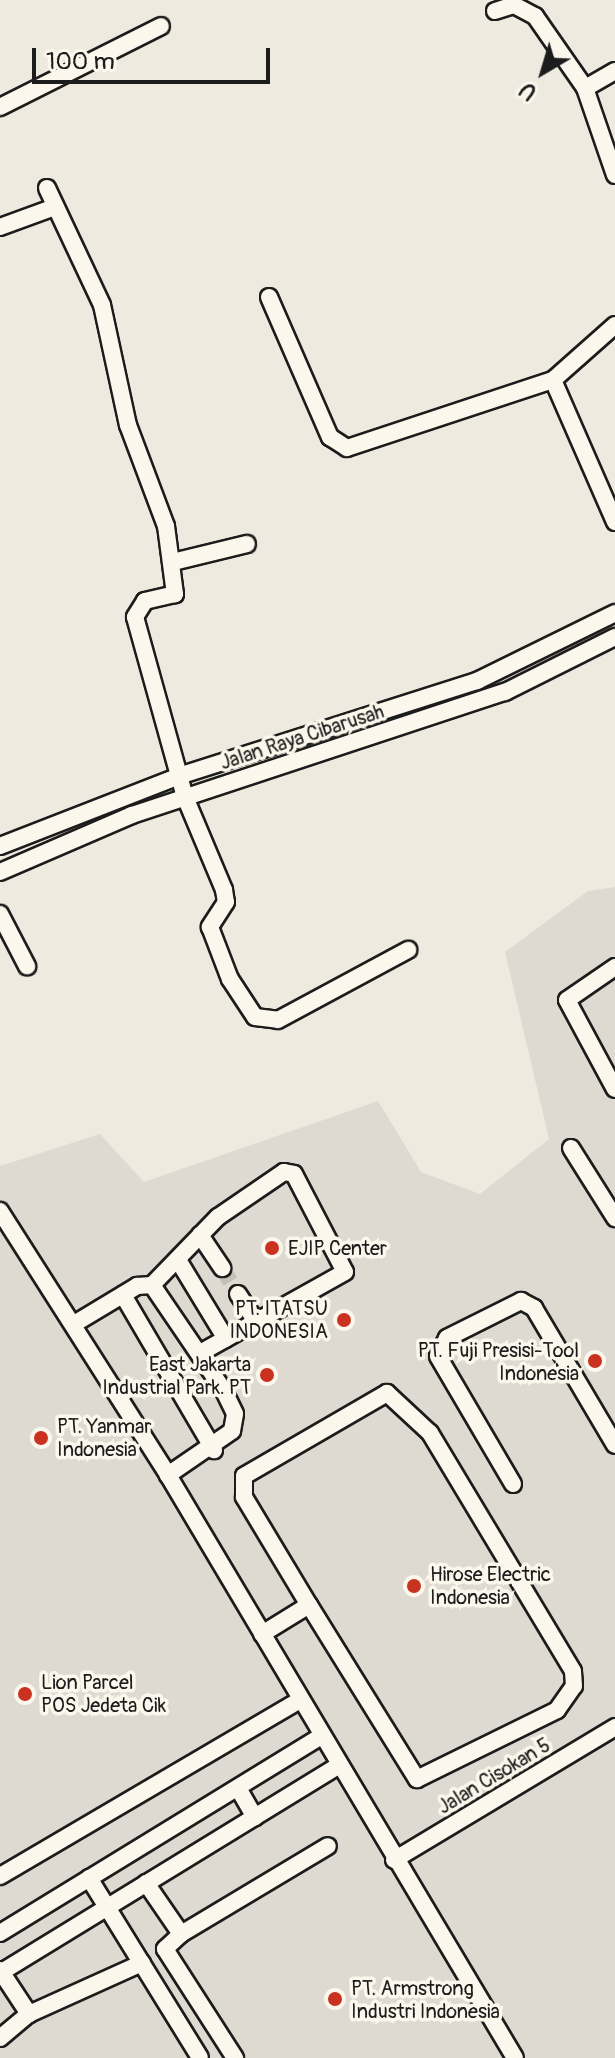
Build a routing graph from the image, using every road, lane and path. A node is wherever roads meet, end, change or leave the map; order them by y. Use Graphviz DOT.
graph roads {
  1 [pos="495,11"];
  2 [pos="161,26"];
  3 [pos="615,71"];
  4 [pos="585,88"];
  5 [pos="0,107"];
  6 [pos="615,175"];
  7 [pos="47,188"];
  8 [pos="55,207"];
  9 [pos="0,227"];
  10 [pos="269,297"];
  11 [pos="615,325"];
  12 [pos="553,380"];
  13 [pos="615,522"];
  14 [pos="247,544"];
  15 [pos="173,562"];
  16 [pos="615,613"];
  17 [pos="615,637"];
  18 [pos="182,775"];
  19 [pos="185,797"];
  20 [pos="0,846"];
  21 [pos="0,872"];
  22 [pos="0,914"];
  23 [pos="408,950"];
  24 [pos="27,966"];
  25 [pos="615,967"];
  26 [pos="615,1089"];
  27 [pos="571,1148"];
  28 [pos="0,1211"];
  29 [pos="614,1213"];
  30 [pos="200,1235"];
  31 [pos="178,1260"];
  32 [pos="222,1268"];
  33 [pos="152,1285"];
  34 [pos="238,1294"];
  35 [pos="123,1295"];
  36 [pos="256,1322"];
  37 [pos="74,1324"];
  38 [pos="226,1339"];
  39 [pos="200,1353"];
  40 [pos="615,1445"];
  41 [pos="214,1450"];
  42 [pos="168,1475"];
  43 [pos="513,1484"];
  44 [pos="309,1605"];
  45 [pos="262,1634"];
  46 [pos="298,1701"];
  47 [pos="615,1727"];
  48 [pos="321,1736"];
  49 [pos="338,1766"];
  50 [pos="238,1788"];
  51 [pos="255,1818"];
  52 [pos="328,1846"];
  53 [pos="394,1860"];
  54 [pos="0,1876"];
  55 [pos="89,1878"];
  56 [pos="146,1883"];
  57 [pos="108,1907"];
  58 [pos="0,1933"];
  59 [pos="181,1934"];
  60 [pos="142,1963"];
  61 [pos="0,1972"];
  62 [pos="29,2014"];
  63 [pos="0,2038"];
  64 [pos="200,2058"];
  65 [pos="235,2058"];
  66 [pos="515,2058"];
  1 -- 4 [label="street"];
  2 -- 5 [label="street"];
  3 -- 4 [label="street"];
  4 -- 6 [label="street"];
  7 -- 8 [label="street"];
  8 -- 9 [label="street"];
  8 -- 15 [label="street"];
  10 -- 12 [label="street"];
  11 -- 12 [label="street"];
  12 -- 13 [label="street"];
  14 -- 15 [label="street"];
  15 -- 18 [label="street"];
  16 -- 18 [label="street, Jalan Raya Cibarusah"];
  17 -- 19 [label="street, Jalan Raya Cibarusah"];
  18 -- 19 [label="street"];
  18 -- 20 [label="street, Jalan Raya Cibarusah"];
  19 -- 21 [label="street, Jalan Raya Cibarusah"];
  19 -- 23 [label="street"];
  22 -- 24 [label="street"];
  25 -- 26 [label="street"];
  27 -- 29 [label="street"];
  28 -- 37 [label="street"];
  30 -- 31 [label="street"];
  30 -- 32 [label="street"];
  30 -- 36 [label="street"];
  31 -- 33 [label="street"];
  31 -- 38 [label="street"];
  33 -- 35 [label="street"];
  33 -- 39 [label="street"];
  34 -- 36 [label="street"];
  35 -- 37 [label="street"];
  35 -- 41 [label="street"];
  36 -- 38 [label="street"];
  37 -- 42 [label="street"];
  38 -- 39 [label="street"];
  39 -- 41 [label="street"];
  40 -- 43 [label="street"];
  41 -- 42 [label="street"];
  42 -- 45 [label="street"];
  44 -- 44 [label="street"];
  44 -- 45 [label="street"];
  45 -- 46 [label="street"];
  46 -- 48 [label="street"];
  46 -- 54 [label="street"];
  47 -- 53 [label="street, Jalan Cisokan 5"];
  48 -- 49 [label="street"];
  48 -- 50 [label="street"];
  49 -- 51 [label="street"];
  49 -- 53 [label="street"];
  50 -- 51 [label="street"];
  50 -- 55 [label="street"];
  51 -- 56 [label="street"];
  52 -- 59 [label="street"];
  53 -- 66 [label="street"];
  55 -- 57 [label="street"];
  55 -- 58 [label="street"];
  56 -- 57 [label="street"];
  56 -- 59 [label="street"];
  57 -- 60 [label="street"];
  57 -- 61 [label="street"];
  59 -- 65 [label="street"];
  60 -- 62 [label="street"];
  60 -- 64 [label="street"];
  61 -- 62 [label="street"];
  62 -- 63 [label="street"];
}
